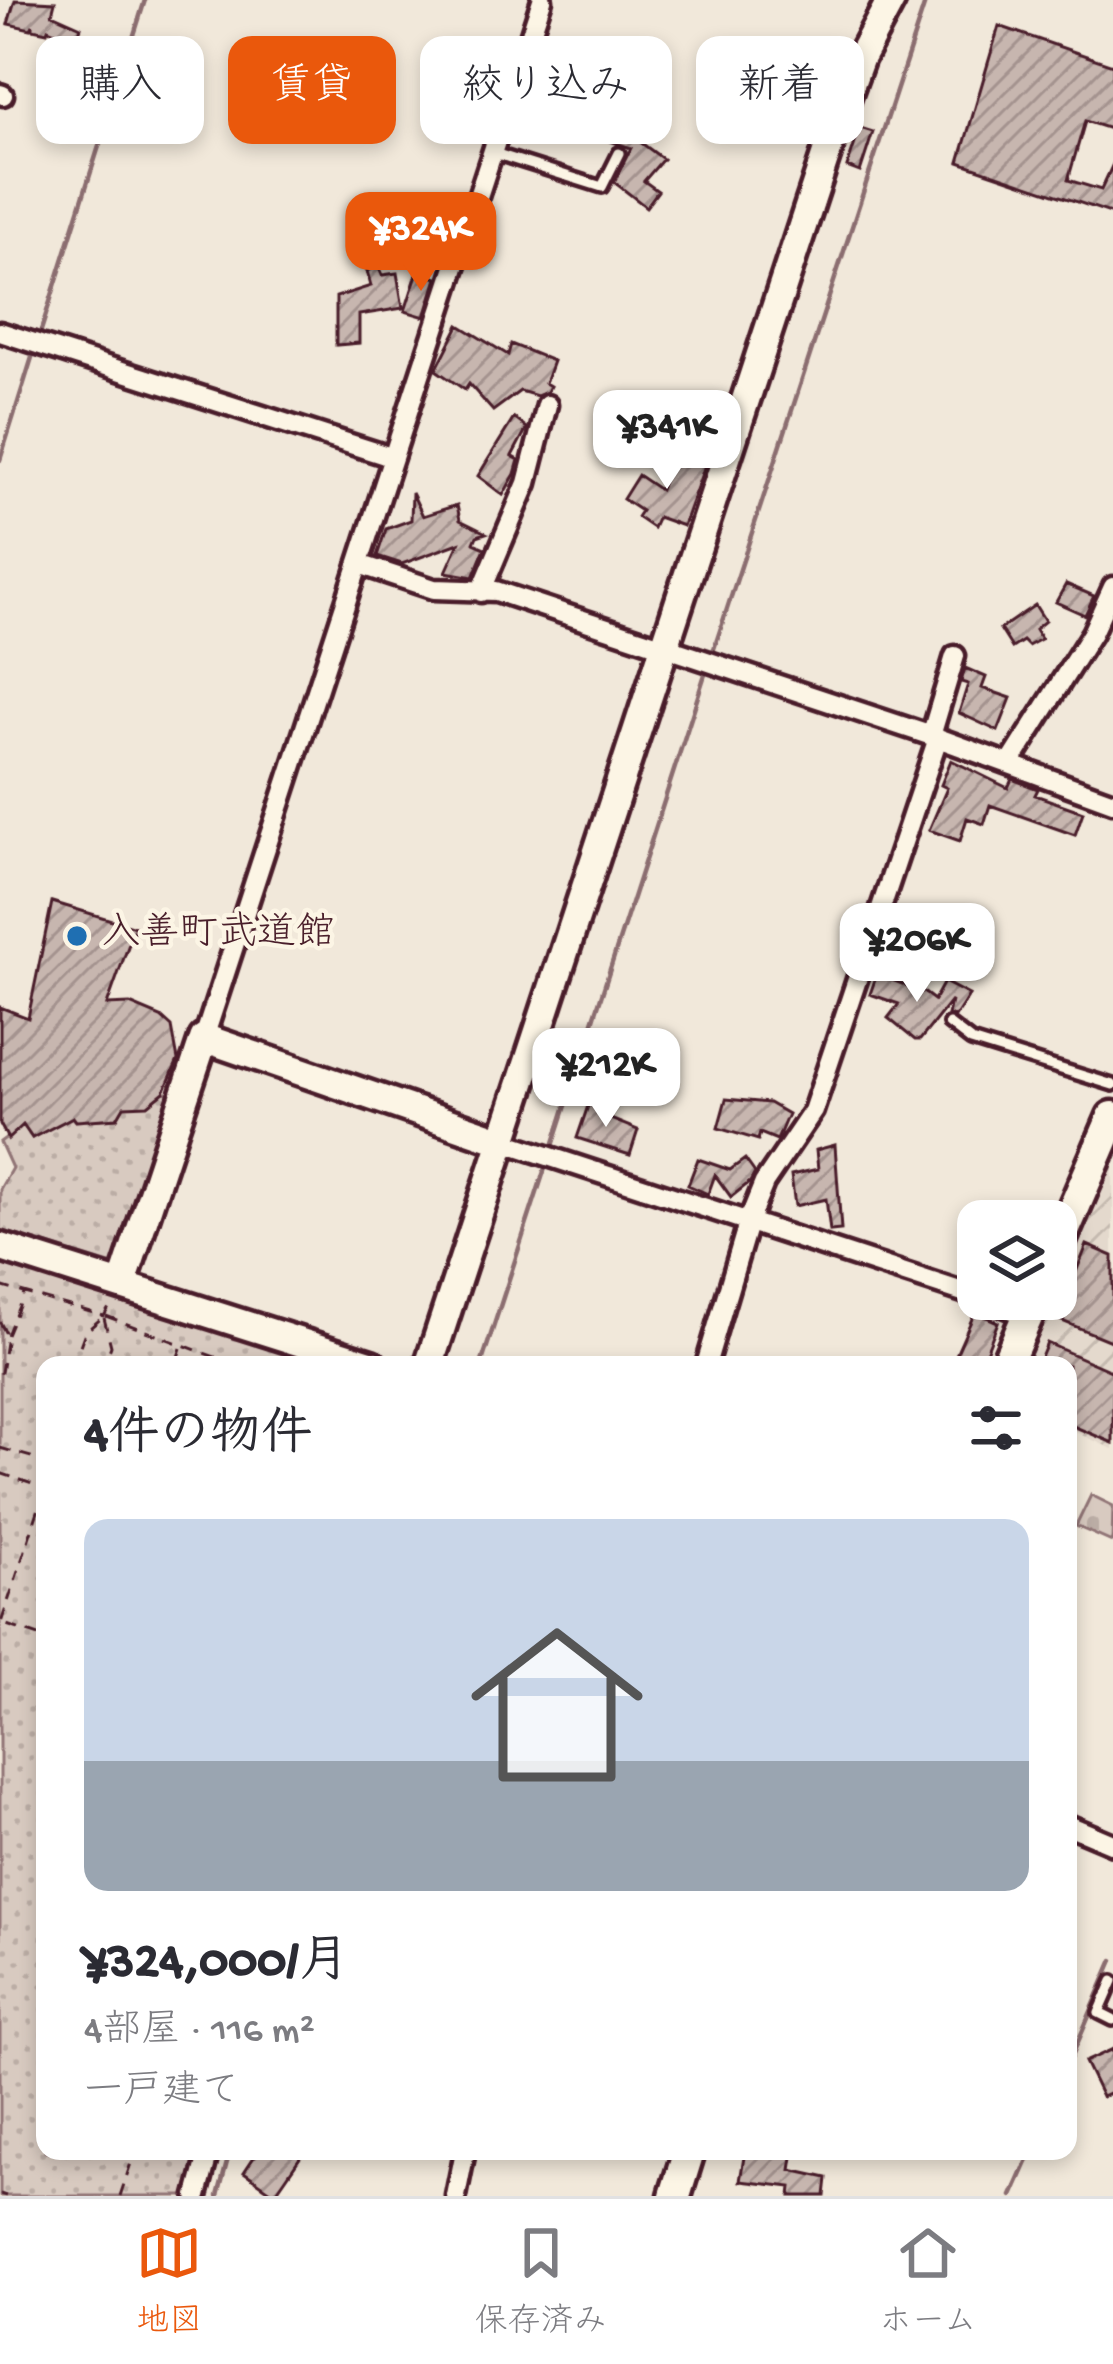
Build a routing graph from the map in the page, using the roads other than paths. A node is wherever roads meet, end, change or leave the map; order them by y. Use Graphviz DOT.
graph roads {
  1 [pos="542,0"];
  2 [pos="891,0"];
  3 [pos="494,153"];
  4 [pos="620,153"];
  5 [pos="0,332"];
  6 [pos="547,405"];
  7 [pos="391,457"];
  8 [pos="359,563"];
  9 [pos="1113,586"];
  10 [pos="481,592"];
  11 [pos="666,647"];
  12 [pos="955,656"];
  13 [pos="935,737"];
  14 [pos="1010,763"];
  15 [pos="1113,802"];
  16 [pos="949,1024"];
  17 [pos="204,1038"];
  18 [pos="1113,1085"];
  19 [pos="1113,1117"];
  20 [pos="505,1142"];
  21 [pos="1077,1201"];
  22 [pos="749,1220"];
  23 [pos="0,1247"];
  24 [pos="122,1285"];
  25 [pos="957,1290"];
  26 [pos="1026,1320"];
  27 [pos="344,1356"];
  28 [pos="431,1356"];
  29 [pos="709,1356"];
  30 [pos="1010,1356"];
  31 [pos="1077,1829"];
  32 [pos="1113,1844"];
  33 [pos="1113,1981"];
  34 [pos="1113,2020"];
  35 [pos="207,2160"];
  36 [pos="463,2160"];
  37 [pos="687,2160"];
  38 [pos="197,2196"];
  39 [pos="456,2196"];
  40 [pos="678,2196"];
  1 -- 3 [label="street"];
  2 -- 11 [label="street"];
  3 -- 4 [label="lane"];
  3 -- 7 [label="street"];
  5 -- 7 [label="street"];
  6 -- 10 [label="street"];
  7 -- 8 [label="street"];
  8 -- 10 [label="street"];
  8 -- 17 [label="street"];
  9 -- 14 [label="street"];
  10 -- 11 [label="street"];
  11 -- 13 [label="street"];
  11 -- 20 [label="street"];
  12 -- 13 [label="street"];
  13 -- 14 [label="street"];
  13 -- 22 [label="street"];
  14 -- 15 [label="street"];
  16 -- 18 [label="lane"];
  17 -- 20 [label="street"];
  17 -- 24 [label="street"];
  19 -- 21 [label="main road"];
  20 -- 22 [label="street"];
  20 -- 28 [label="street"];
  22 -- 25 [label="street"];
  22 -- 29 [label="street"];
  23 -- 24 [label="street"];
  24 -- 27 [label="street"];
  26 -- 30 [label="main road"];
  31 -- 32 [label="street"];
  33 -- 34 [label="lane"];
  35 -- 38 [label="street"];
  36 -- 39 [label="street"];
  37 -- 40 [label="main road"];
}
